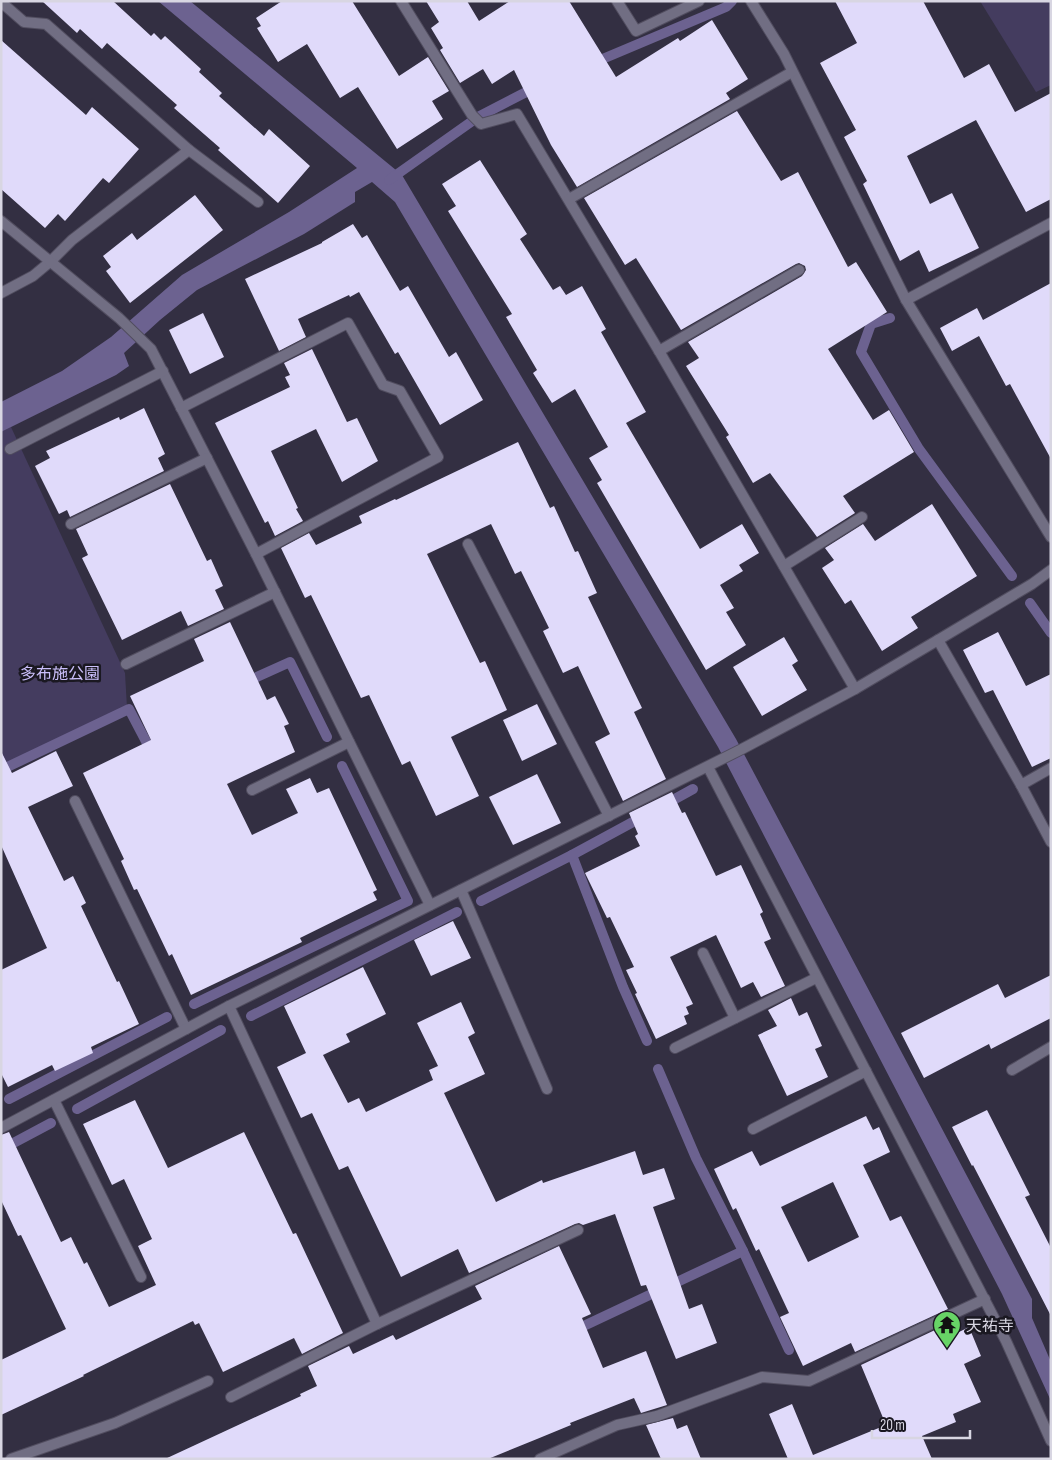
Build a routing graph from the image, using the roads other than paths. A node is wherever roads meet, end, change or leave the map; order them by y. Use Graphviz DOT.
graph roads {
  1 [pos="401,1"];
  2 [pos="617,1"];
  3 [pos="699,1"];
  4 [pos="1,2"];
  5 [pos="752,2"];
  6 [pos="792,72"];
  7 [pos="189,150"];
  8 [pos="569,199"];
  9 [pos="258,202"];
  10 [pos="1,221"];
  11 [pos="1051,224"];
  12 [pos="51,261"];
  13 [pos="799,270"];
  14 [pos="1,294"];
  15 [pos="906,300"];
  16 [pos="659,351"];
  17 [pos="163,371"];
  18 [pos="181,408"];
  19 [pos="10,448"];
  20 [pos="207,458"];
  21 [pos="862,517"];
  22 [pos="71,524"];
  23 [pos="1051,537"];
  24 [pos="468,544"];
  25 [pos="256,554"];
  26 [pos="784,566"];
  27 [pos="1051,570"];
  28 [pos="275,592"];
  29 [pos="938,640"];
  30 [pos="126,664"];
  31 [pos="855,689"];
  32 [pos="349,742"];
  33 [pos="708,766"];
  34 [pos="1051,768"];
  35 [pos="1020,786"];
  36 [pos="252,790"];
  37 [pos="75,801"];
  38 [pos="609,816"];
  39 [pos="1051,842"];
  40 [pos="461,890"];
  41 [pos="430,906"];
  42 [pos="703,953"];
  43 [pos="816,978"];
  44 [pos="228,1006"];
  45 [pos="735,1018"];
  46 [pos="186,1029"];
  47 [pos="1051,1047"];
  48 [pos="674,1048"];
  49 [pos="1012,1070"];
  50 [pos="866,1071"];
  51 [pos="547,1089"];
  52 [pos="54,1100"];
  53 [pos="2,1125"];
  54 [pos="753,1129"];
  55 [pos="578,1230"];
  56 [pos="141,1277"];
  57 [pos="985,1299"];
  58 [pos="377,1324"];
  59 [pos="208,1381"];
  60 [pos="231,1397"];
  61 [pos="1051,1440"];
  62 [pos="11,1459"];
  63 [pos="540,1459"];
  1 -- 8 [label="street"];
  2 -- 3 [label="street"];
  4 -- 7 [label="street"];
  5 -- 6 [label="street"];
  6 -- 8 [label="street"];
  6 -- 15 [label="street"];
  7 -- 9 [label="street"];
  7 -- 12 [label="street"];
  8 -- 16 [label="street"];
  10 -- 12 [label="street"];
  11 -- 15 [label="street"];
  12 -- 14 [label="street"];
  12 -- 17 [label="street"];
  13 -- 16 [label="street"];
  15 -- 23 [label="street"];
  16 -- 26 [label="street"];
  17 -- 18 [label="street"];
  17 -- 19 [label="street"];
  18 -- 20 [label="street"];
  18 -- 25 [label="street"];
  20 -- 22 [label="street"];
  20 -- 25 [label="street"];
  21 -- 26 [label="street"];
  24 -- 38 [label="street"];
  25 -- 28 [label="street"];
  26 -- 31 [label="street"];
  27 -- 29 [label="street"];
  28 -- 30 [label="street"];
  28 -- 32 [label="street"];
  29 -- 31 [label="street"];
  29 -- 35 [label="street"];
  31 -- 33 [label="street"];
  32 -- 36 [label="street"];
  32 -- 41 [label="street"];
  33 -- 38 [label="street"];
  33 -- 43 [label="street"];
  34 -- 35 [label="street"];
  35 -- 39 [label="street"];
  37 -- 46 [label="street"];
  38 -- 40 [label="street"];
  40 -- 41 [label="street"];
  40 -- 51 [label="street"];
  41 -- 44 [label="street"];
  42 -- 45 [label="street"];
  43 -- 45 [label="street"];
  43 -- 50 [label="street"];
  44 -- 46 [label="street"];
  44 -- 58 [label="street"];
  45 -- 48 [label="street"];
  46 -- 52 [label="street"];
  47 -- 49 [label="street"];
  50 -- 54 [label="street"];
  50 -- 57 [label="street"];
  52 -- 53 [label="street"];
  52 -- 56 [label="street"];
  55 -- 58 [label="street"];
  57 -- 61 [label="street"];
  57 -- 63 [label="street"];
  58 -- 60 [label="street"];
  59 -- 62 [label="street"];
}
